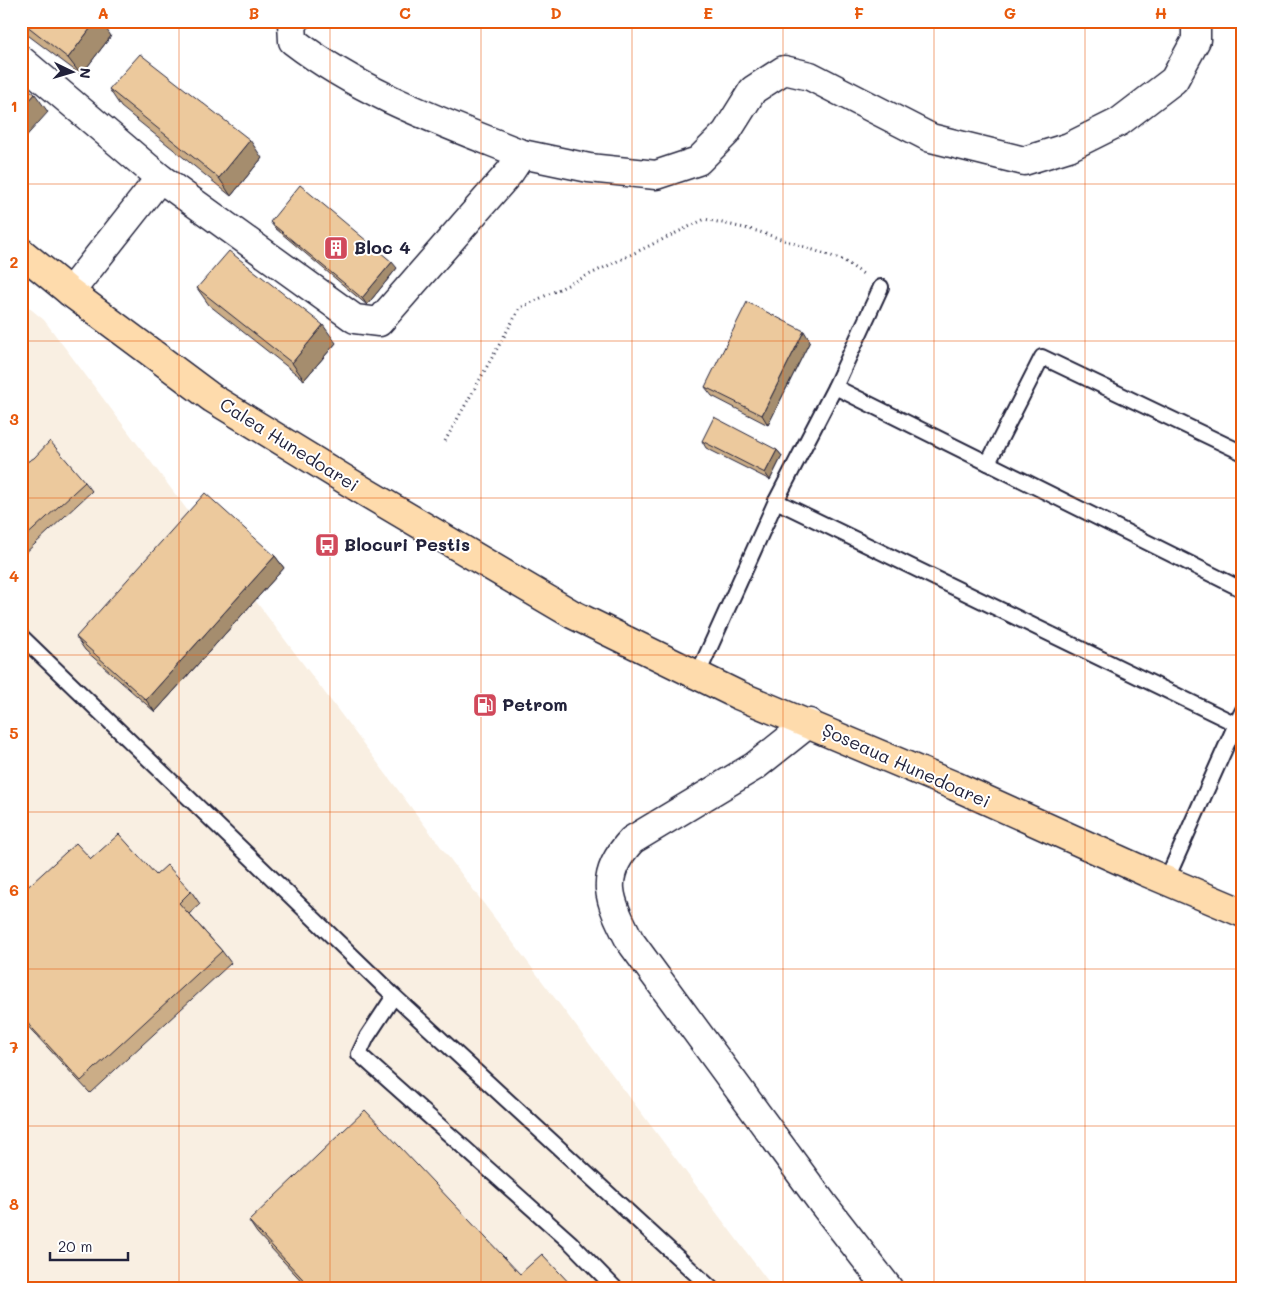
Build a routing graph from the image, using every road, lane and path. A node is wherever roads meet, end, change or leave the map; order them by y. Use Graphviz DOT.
graph roads {
  1 [pos="295,21"];
  2 [pos="1196,21"];
  3 [pos="21,60"];
  4 [pos="522,154"];
  5 [pos="160,178"];
  6 [pos="21,252"];
  7 [pos="880,287"];
  8 [pos="70,292"];
  9 [pos="835,387"];
  10 [pos="445,441"];
  11 [pos="1243,454"];
  12 [pos="988,463"];
  13 [pos="776,501"];
  14 [pos="1243,590"];
  15 [pos="572,614"];
  16 [pos="21,636"];
  17 [pos="697,676"];
  18 [pos="1243,710"];
  19 [pos="809,723"];
  20 [pos="1236,724"];
  21 [pos="1166,881"];
  22 [pos="1243,912"];
  23 [pos="394,996"];
  24 [pos="616,1289"];
  25 [pos="712,1289"];
  26 [pos="889,1289"];
  1 -- 4 [label="street"];
  2 -- 4 [label="street"];
  3 -- 5 [label="street"];
  4 -- 5 [label="street"];
  5 -- 8 [label="street"];
  6 -- 8 [label="main road, Calea Hunedoarei"];
  7 -- 9 [label="lane"];
  7 -- 10 [label="path"];
  8 -- 15 [label="main road, Calea Hunedoarei"];
  9 -- 12 [label="lane"];
  9 -- 13 [label="lane"];
  11 -- 12 [label="lane"];
  12 -- 14 [label="lane"];
  13 -- 17 [label="lane"];
  13 -- 20 [label="lane"];
  15 -- 17 [label="main road, Șoseaua Hunedoarei"];
  16 -- 23 [label="lane"];
  17 -- 19 [label="main road, Șoseaua Hunedoarei"];
  18 -- 20 [label="lane"];
  19 -- 21 [label="main road, Șoseaua Hunedoarei"];
  19 -- 26 [label="street"];
  20 -- 21 [label="lane"];
  21 -- 22 [label="main road, Șoseaua Hunedoarei"];
  23 -- 24 [label="lane"];
  23 -- 25 [label="lane"];
}
